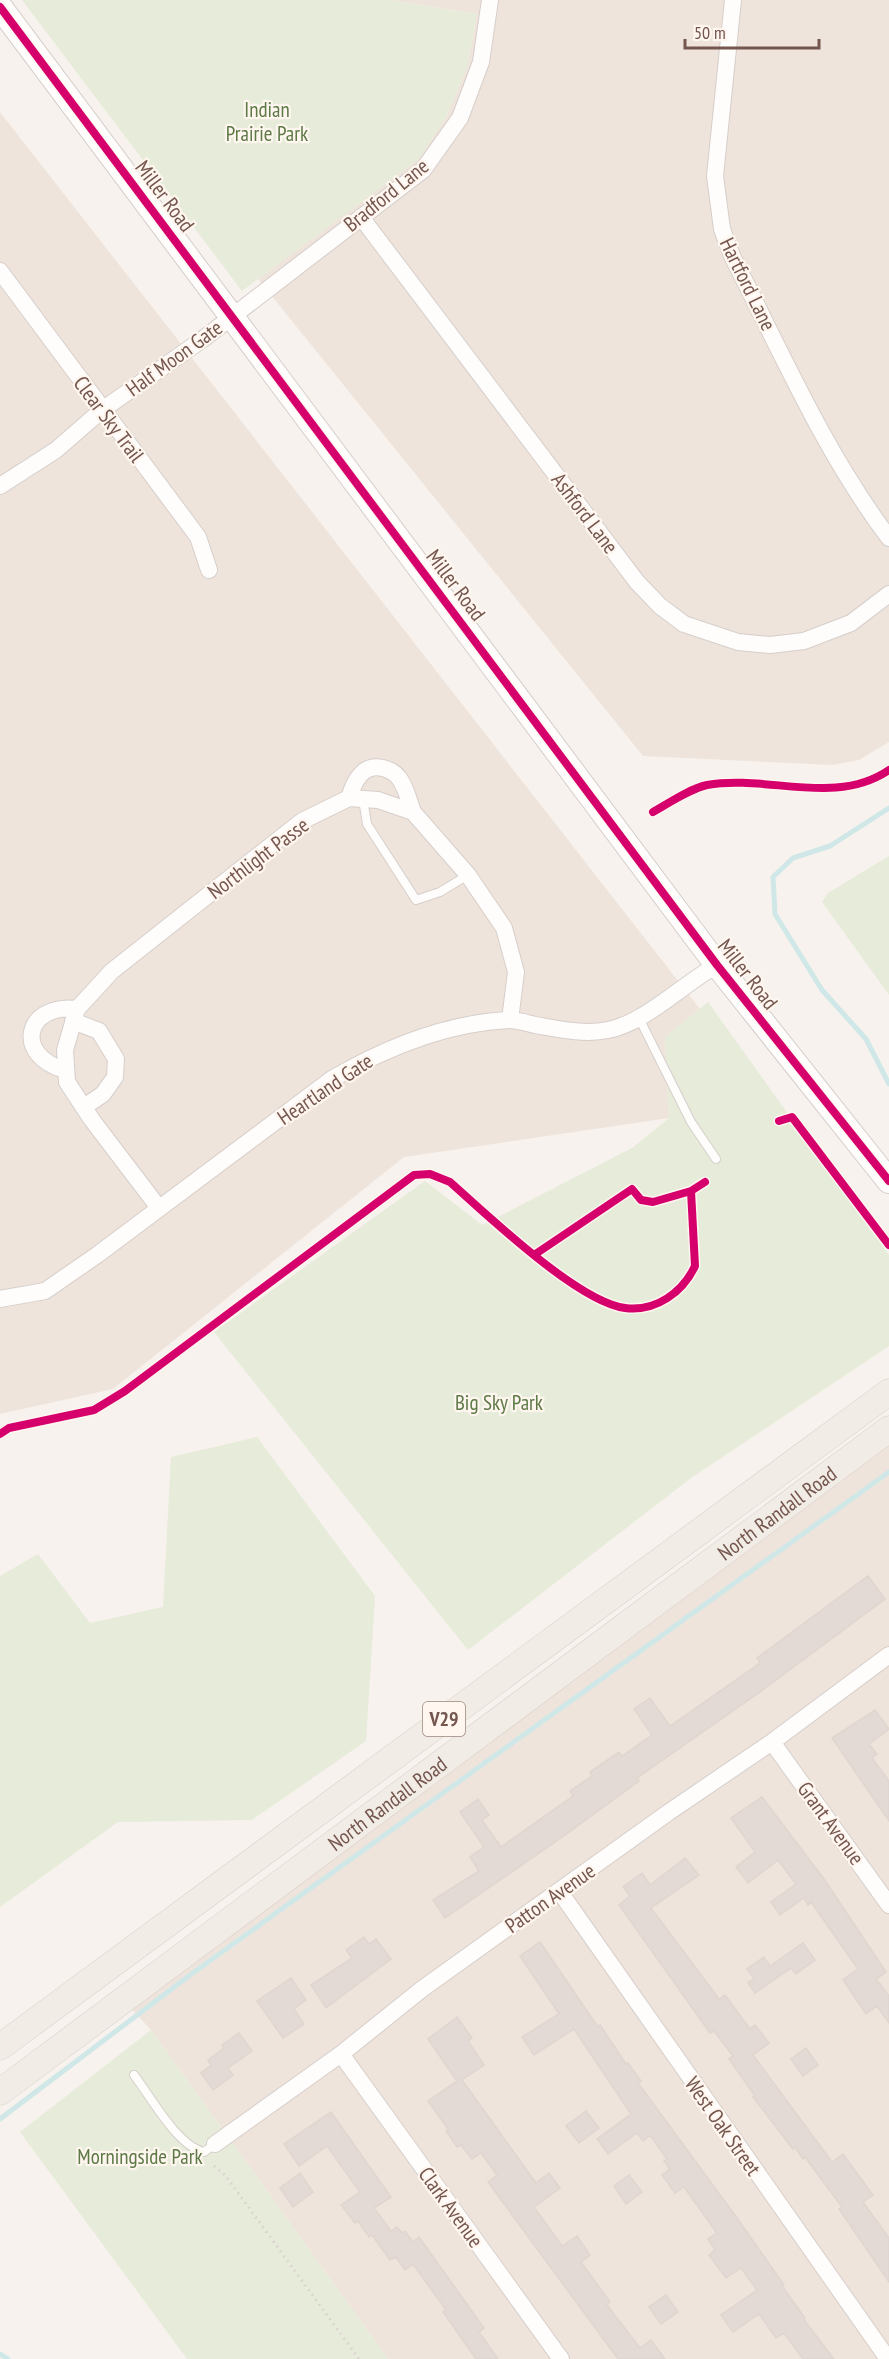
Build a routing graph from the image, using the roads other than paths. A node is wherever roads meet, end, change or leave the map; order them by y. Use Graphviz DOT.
graph roads {
  1 [pos="490,0"];
  2 [pos="733,0"];
  3 [pos="0,7"];
  4 [pos="361,217"];
  5 [pos="0,272"];
  6 [pos="232,315"];
  7 [pos="102,410"];
  8 [pos="0,486"];
  9 [pos="889,538"];
  10 [pos="209,570"];
  11 [pos="889,594"];
  12 [pos="356,799"];
  13 [pos="413,812"];
  14 [pos="468,875"];
  15 [pos="717,965"];
  16 [pos="75,1015"];
  17 [pos="639,1018"];
  18 [pos="510,1020"];
  19 [pos="65,1070"];
  20 [pos="84,1107"];
  21 [pos="717,1159"];
  22 [pos="889,1181"];
  23 [pos="159,1208"];
  24 [pos="0,1299"];
  25 [pos="889,1392"];
  26 [pos="889,1429"];
  27 [pos="889,1655"];
  28 [pos="772,1742"];
  29 [pos="560,1892"];
  30 [pos="889,1905"];
  31 [pos="0,2047"];
  32 [pos="341,2054"];
  33 [pos="134,2075"];
  34 [pos="0,2092"];
  35 [pos="215,2144"];
  36 [pos="561,2359"];
  37 [pos="888,2359"];
  1 -- 4 [label="street, Bradford Lane"];
  2 -- 9 [label="street, Hartford Lane"];
  3 -- 6 [label="street, Miller Road"];
  4 -- 6 [label="street, Bradford Lane"];
  4 -- 11 [label="street, Ashford Lane"];
  5 -- 7 [label="street, Clear Sky Trail"];
  6 -- 7 [label="street, Half Moon Gate"];
  6 -- 15 [label="street, Miller Road"];
  7 -- 8 [label="street, Half Moon Gate"];
  7 -- 10 [label="street, Clear Sky Trail"];
  12 -- 13 [label="street"];
  12 -- 13 [label="street"];
  12 -- 14 [label="lane"];
  12 -- 16 [label="street, Northlight Passe"];
  13 -- 14 [label="street"];
  14 -- 18 [label="street"];
  15 -- 17 [label="street, Heartland Gate"];
  15 -- 22 [label="street, Miller Road"];
  16 -- 19 [label="street, Northlight Passe"];
  16 -- 19 [label="street"];
  16 -- 20 [label="street"];
  17 -- 18 [label="street, Heartland Gate"];
  17 -- 21 [label="lane"];
  18 -- 23 [label="street, Heartland Gate"];
  19 -- 20 [label="street, Northlight Passe"];
  20 -- 23 [label="street, Northlight Passe"];
  23 -- 24 [label="street, Heartland Gate"];
  25 -- 31 [label="main road, North Randall Road / V29"];
  26 -- 34 [label="main road, North Randall Road / V29"];
  27 -- 28 [label="street, Patton Avenue"];
  28 -- 29 [label="street, Patton Avenue"];
  28 -- 30 [label="street, Grant Avenue"];
  29 -- 32 [label="street, Patton Avenue"];
  29 -- 37 [label="street, West Oak Street"];
  32 -- 35 [label="street, Patton Avenue"];
  32 -- 36 [label="street, Clark Avenue"];
  33 -- 35 [label="lane"];
}
